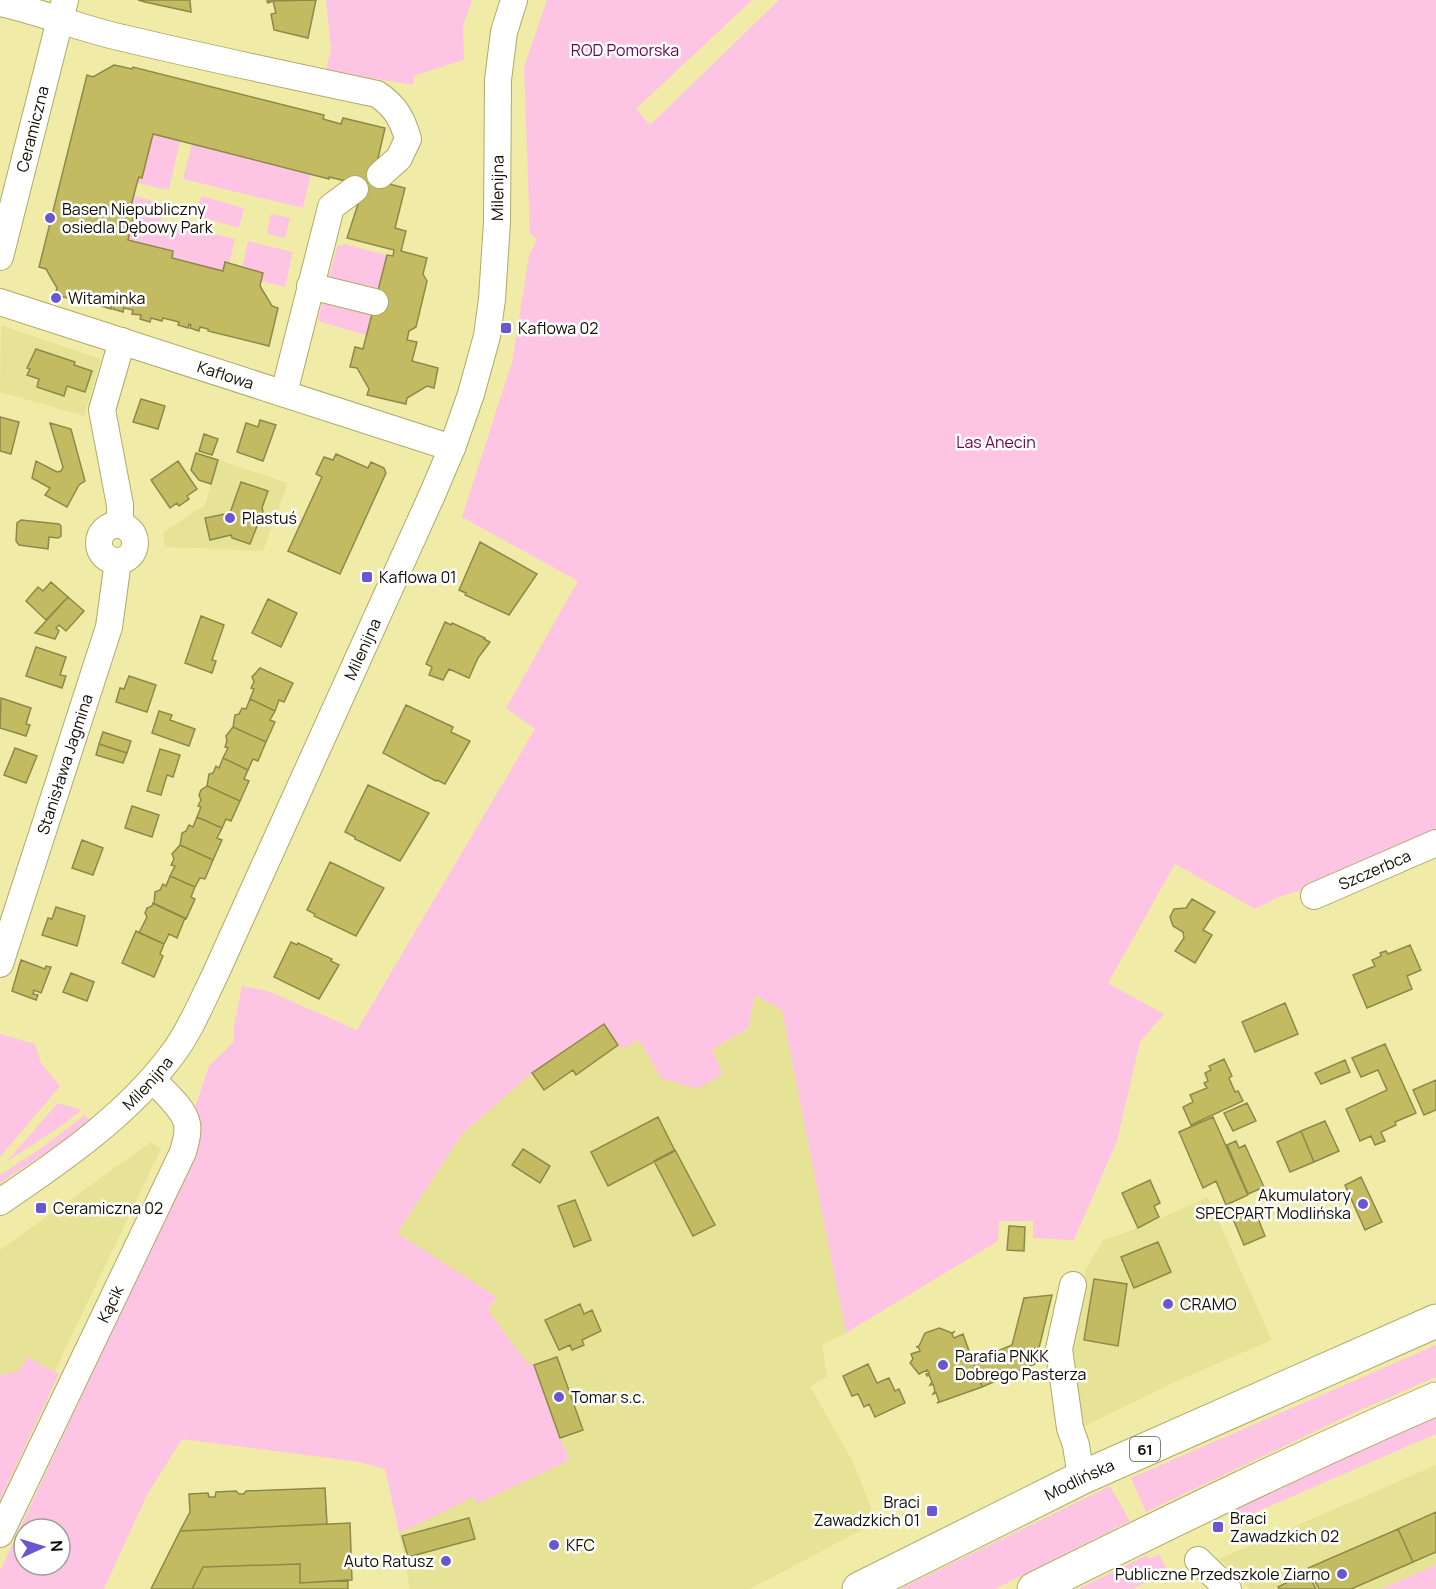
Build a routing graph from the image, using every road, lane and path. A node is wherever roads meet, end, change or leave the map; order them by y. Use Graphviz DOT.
graph roads {
  1 [pos="514,0"];
  2 [pos="0,3"];
  3 [pos="62,10"];
  4 [pos="380,175"];
  5 [pos="355,189"];
  6 [pos="0,257"];
  7 [pos="306,272"];
  8 [pos="0,302"];
  9 [pos="375,302"];
  10 [pos="122,342"];
  11 [pos="284,393"];
  12 [pos="452,448"];
  13 [pos="1436,843"];
  14 [pos="1314,896"];
  15 [pos="0,964"];
  16 [pos="153,1080"];
  17 [pos="0,1202"];
  18 [pos="1073,1285"];
  19 [pos="1436,1320"];
  20 [pos="1436,1399"];
  21 [pos="1081,1478"];
  22 [pos="0,1534"];
  23 [pos="1198,1560"];
  24 [pos="859,1589"];
  25 [pos="1034,1589"];
  26 [pos="1228,1589"];
  1 -- 12 [label="street, Milenijna"];
  2 -- 3 [label="street"];
  3 -- 4 [label="street"];
  3 -- 6 [label="street, Ceramiczna"];
  5 -- 7 [label="street"];
  7 -- 9 [label="street"];
  7 -- 11 [label="street"];
  8 -- 10 [label="street, Kaflowa"];
  10 -- 11 [label="street, Kaflowa"];
  10 -- 15 [label="street, Stanisława Jagmina"];
  11 -- 12 [label="street, Kaflowa"];
  12 -- 16 [label="street, Milenijna"];
  13 -- 14 [label="street, Szczerbca"];
  16 -- 17 [label="street, Milenijna"];
  16 -- 22 [label="street, Kącik"];
  18 -- 21 [label="street"];
  19 -- 21 [label="main road, Modlińska / 61"];
  20 -- 25 [label="main road"];
  21 -- 24 [label="main road, Modlińska / 61"];
  23 -- 26 [label="street"];
}
